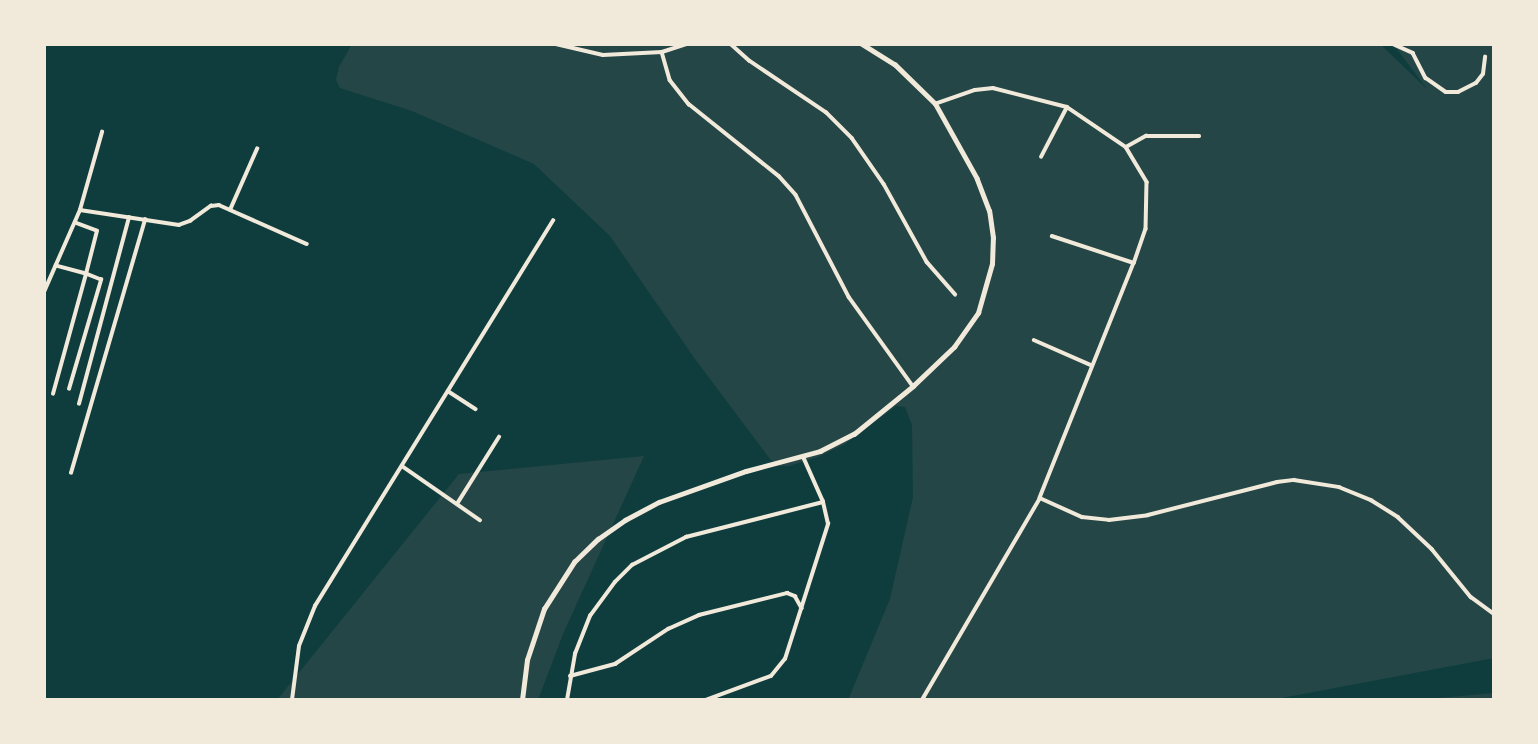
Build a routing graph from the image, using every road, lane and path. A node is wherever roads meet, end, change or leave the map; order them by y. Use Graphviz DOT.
graph roads {
  1 [pos="556,44"];
  2 [pos="687,44"];
  3 [pos="731,44"];
  4 [pos="861,44"];
  5 [pos="1393,44"];
  6 [pos="662,52"];
  7 [pos="1485,57"];
  8 [pos="935,104"];
  9 [pos="1067,107"];
  10 [pos="102,132"];
  11 [pos="1199,136"];
  12 [pos="1126,147"];
  13 [pos="257,149"];
  14 [pos="1041,157"];
  15 [pos="80,210"];
  16 [pos="230,210"];
  17 [pos="129,218"];
  18 [pos="145,220"];
  19 [pos="553,221"];
  20 [pos="75,223"];
  21 [pos="1052,236"];
  22 [pos="307,244"];
  23 [pos="1134,263"];
  24 [pos="56,266"];
  25 [pos="86,274"];
  26 [pos="44,292"];
  27 [pos="955,294"];
  28 [pos="1034,340"];
  29 [pos="1091,365"];
  30 [pos="913,386"];
  31 [pos="69,389"];
  32 [pos="448,391"];
  33 [pos="53,394"];
  34 [pos="79,404"];
  35 [pos="476,409"];
  36 [pos="499,437"];
  37 [pos="803,457"];
  38 [pos="402,466"];
  39 [pos="71,473"];
  40 [pos="1040,498"];
  41 [pos="823,502"];
  42 [pos="457,504"];
  43 [pos="480,520"];
  44 [pos="802,608"];
  45 [pos="1494,614"];
  46 [pos="570,676"];
  47 [pos="292,700"];
  48 [pos="522,700"];
  49 [pos="567,700"];
  50 [pos="706,700"];
  51 [pos="922,700"];
  1 -- 6 [label="street"];
  2 -- 6 [label="street"];
  3 -- 27 [label="street"];
  4 -- 8 [label="street"];
  5 -- 7 [label="street"];
  6 -- 30 [label="street"];
  8 -- 9 [label="street"];
  8 -- 30 [label="street"];
  9 -- 12 [label="street"];
  9 -- 14 [label="street"];
  10 -- 15 [label="street"];
  11 -- 12 [label="street"];
  12 -- 23 [label="street"];
  13 -- 16 [label="street"];
  15 -- 17 [label="street"];
  15 -- 20 [label="street"];
  16 -- 18 [label="street"];
  16 -- 22 [label="street"];
  17 -- 18 [label="street"];
  17 -- 34 [label="street"];
  18 -- 39 [label="street"];
  19 -- 32 [label="street"];
  20 -- 24 [label="street"];
  20 -- 25 [label="street"];
  21 -- 23 [label="street"];
  23 -- 29 [label="street"];
  24 -- 25 [label="street"];
  24 -- 26 [label="street"];
  25 -- 31 [label="street"];
  25 -- 33 [label="street"];
  28 -- 29 [label="street"];
  29 -- 40 [label="street"];
  30 -- 37 [label="street"];
  32 -- 35 [label="street"];
  32 -- 38 [label="street"];
  36 -- 42 [label="street"];
  37 -- 41 [label="street"];
  37 -- 48 [label="street"];
  38 -- 42 [label="street"];
  38 -- 47 [label="street"];
  40 -- 45 [label="street"];
  40 -- 51 [label="street"];
  41 -- 44 [label="street"];
  41 -- 46 [label="street"];
  42 -- 43 [label="street"];
  44 -- 46 [label="street"];
  44 -- 50 [label="street"];
  46 -- 49 [label="street"];
}
